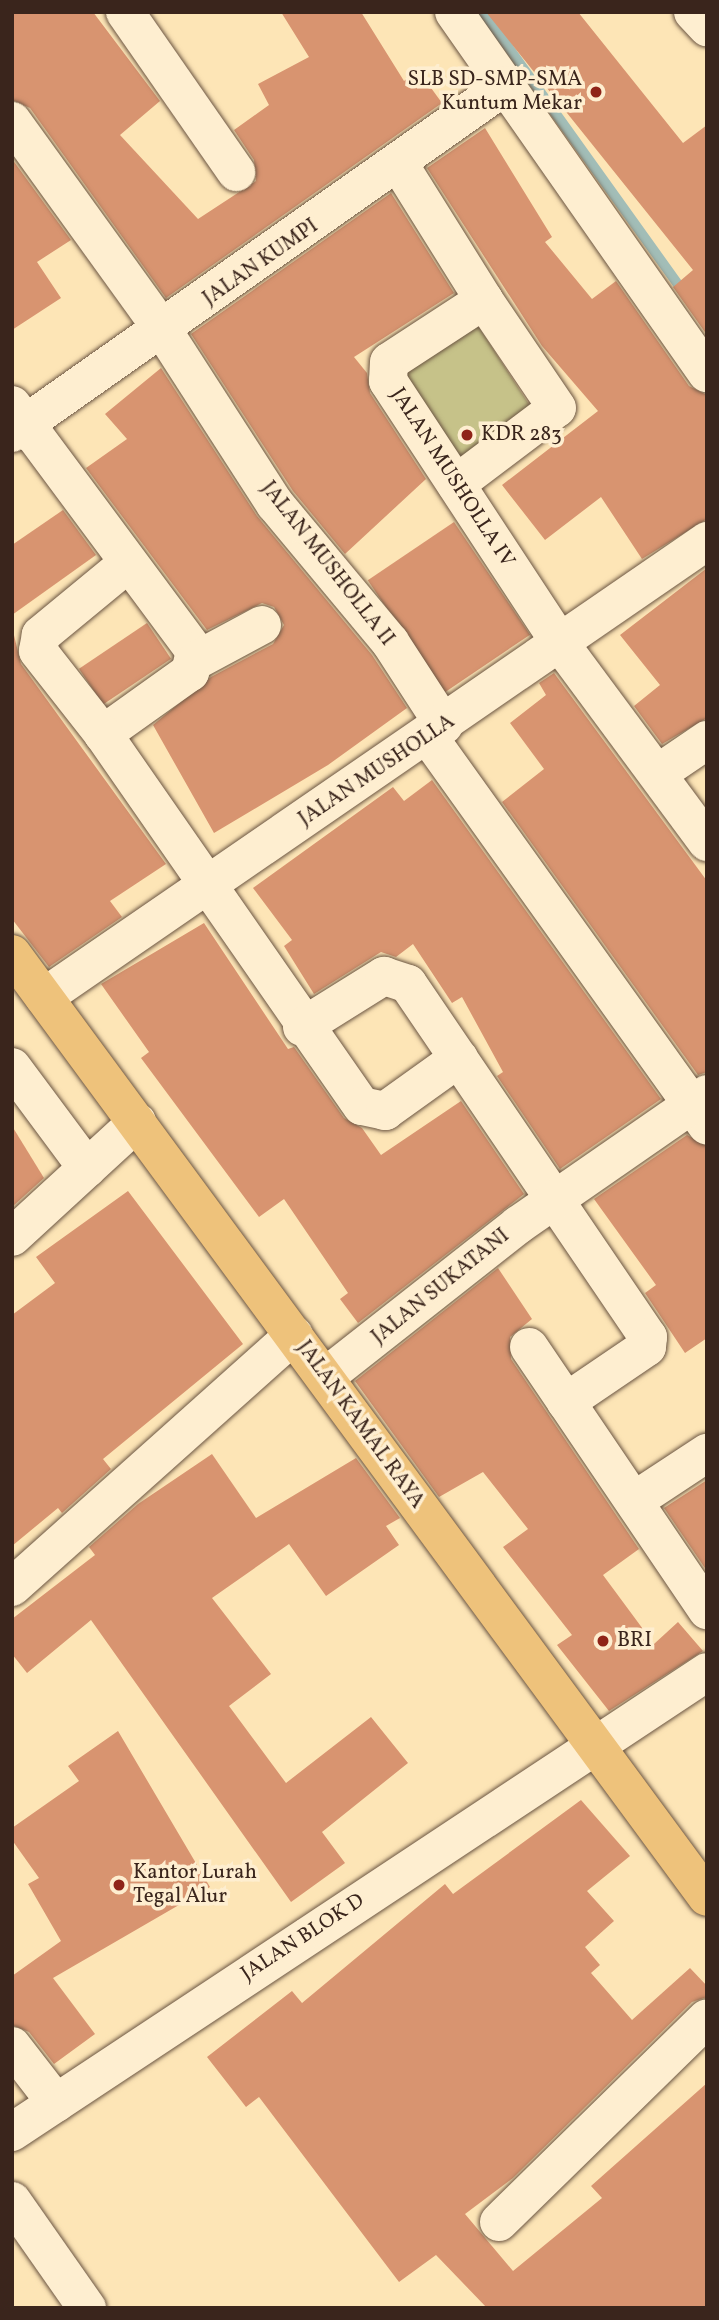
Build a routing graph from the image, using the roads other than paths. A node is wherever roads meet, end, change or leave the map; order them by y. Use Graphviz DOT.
graph roads {
  1 [pos="125,12"];
  2 [pos="454,12"];
  3 [pos="692,12"];
  4 [pos="707,27"];
  5 [pos="505,86"];
  6 [pos="12,121"];
  7 [pos="399,164"];
  8 [pos="236,172"];
  9 [pos="484,300"];
  10 [pos="164,332"];
  11 [pos="707,373"];
  12 [pos="17,421"];
  13 [pos="456,484"];
  14 [pos="707,541"];
  15 [pos="127,564"];
  16 [pos="262,625"];
  17 [pos="562,646"];
  18 [pos="195,661"];
  19 [pos="436,731"];
  20 [pos="103,734"];
  21 [pos="707,740"];
  22 [pos="660,772"];
  23 [pos="707,842"];
  24 [pos="206,887"];
  25 [pos="12,954"];
  26 [pos="44,997"];
  27 [pos="302,1027"];
  28 [pos="459,1058"];
  29 [pos="12,1067"];
  30 [pos="702,1108"];
  31 [pos="136,1122"];
  32 [pos="87,1168"];
  33 [pos="559,1198"];
  34 [pos="12,1237"];
  35 [pos="294,1335"];
  36 [pos="528,1347"];
  37 [pos="325,1377"];
  38 [pos="566,1402"];
  39 [pos="707,1453"];
  40 [pos="631,1496"];
  41 [pos="12,1587"];
  42 [pos="707,1610"];
  43 [pos="707,1672"];
  44 [pos="597,1749"];
  45 [pos="707,1897"];
  46 [pos="707,2018"];
  47 [pos="12,2046"];
  48 [pos="56,2103"];
  49 [pos="12,2132"];
  50 [pos="12,2201"];
  51 [pos="499,2222"];
  52 [pos="87,2308"];
  1 -- 8 [label="street"];
  2 -- 5 [label="street"];
  3 -- 4 [label="street"];
  5 -- 7 [label="street, JALAN KUMPI"];
  5 -- 11 [label="street"];
  6 -- 10 [label="street, JALAN MUSHOLLA II"];
  7 -- 9 [label="street"];
  7 -- 10 [label="street, JALAN KUMPI"];
  9 -- 13 [label="street, JALAN MUSHOLLA IV"];
  9 -- 13 [label="street"];
  10 -- 12 [label="street, JALAN KUMPI"];
  10 -- 19 [label="street, JALAN MUSHOLLA II"];
  12 -- 15 [label="street"];
  13 -- 17 [label="street, JALAN MUSHOLLA IV"];
  14 -- 17 [label="street, JALAN MUSHOLLA"];
  15 -- 18 [label="street"];
  15 -- 20 [label="street"];
  16 -- 18 [label="street"];
  17 -- 19 [label="street, JALAN MUSHOLLA"];
  17 -- 22 [label="street, JALAN MUSHOLLA IV"];
  18 -- 20 [label="street"];
  19 -- 24 [label="street, JALAN MUSHOLLA"];
  19 -- 30 [label="street, JALAN MUSHOLLA II"];
  20 -- 24 [label="street"];
  21 -- 22 [label="street"];
  22 -- 23 [label="street, JALAN MUSHOLLA IV"];
  24 -- 26 [label="street, JALAN MUSHOLLA"];
  24 -- 27 [label="street"];
  25 -- 26 [label="main road, JALAN KAMAL RAYA"];
  26 -- 31 [label="main road, JALAN KAMAL RAYA"];
  27 -- 28 [label="street"];
  27 -- 28 [label="street"];
  28 -- 33 [label="street"];
  29 -- 32 [label="street"];
  30 -- 33 [label="street, JALAN SUKATANI"];
  31 -- 32 [label="street"];
  31 -- 35 [label="main road, JALAN KAMAL RAYA"];
  32 -- 34 [label="street"];
  33 -- 37 [label="street, JALAN SUKATANI"];
  33 -- 38 [label="street"];
  35 -- 37 [label="main road, JALAN KAMAL RAYA"];
  35 -- 41 [label="street"];
  36 -- 38 [label="street"];
  37 -- 44 [label="main road, JALAN KAMAL RAYA"];
  38 -- 40 [label="street"];
  39 -- 40 [label="street"];
  40 -- 42 [label="street"];
  43 -- 44 [label="street, JALAN BLOK D"];
  44 -- 45 [label="main road, JALAN KAMAL RAYA"];
  44 -- 48 [label="street, JALAN BLOK D"];
  46 -- 51 [label="street"];
  47 -- 48 [label="street"];
  48 -- 49 [label="street, JALAN BLOK D"];
  50 -- 52 [label="street"];
}
